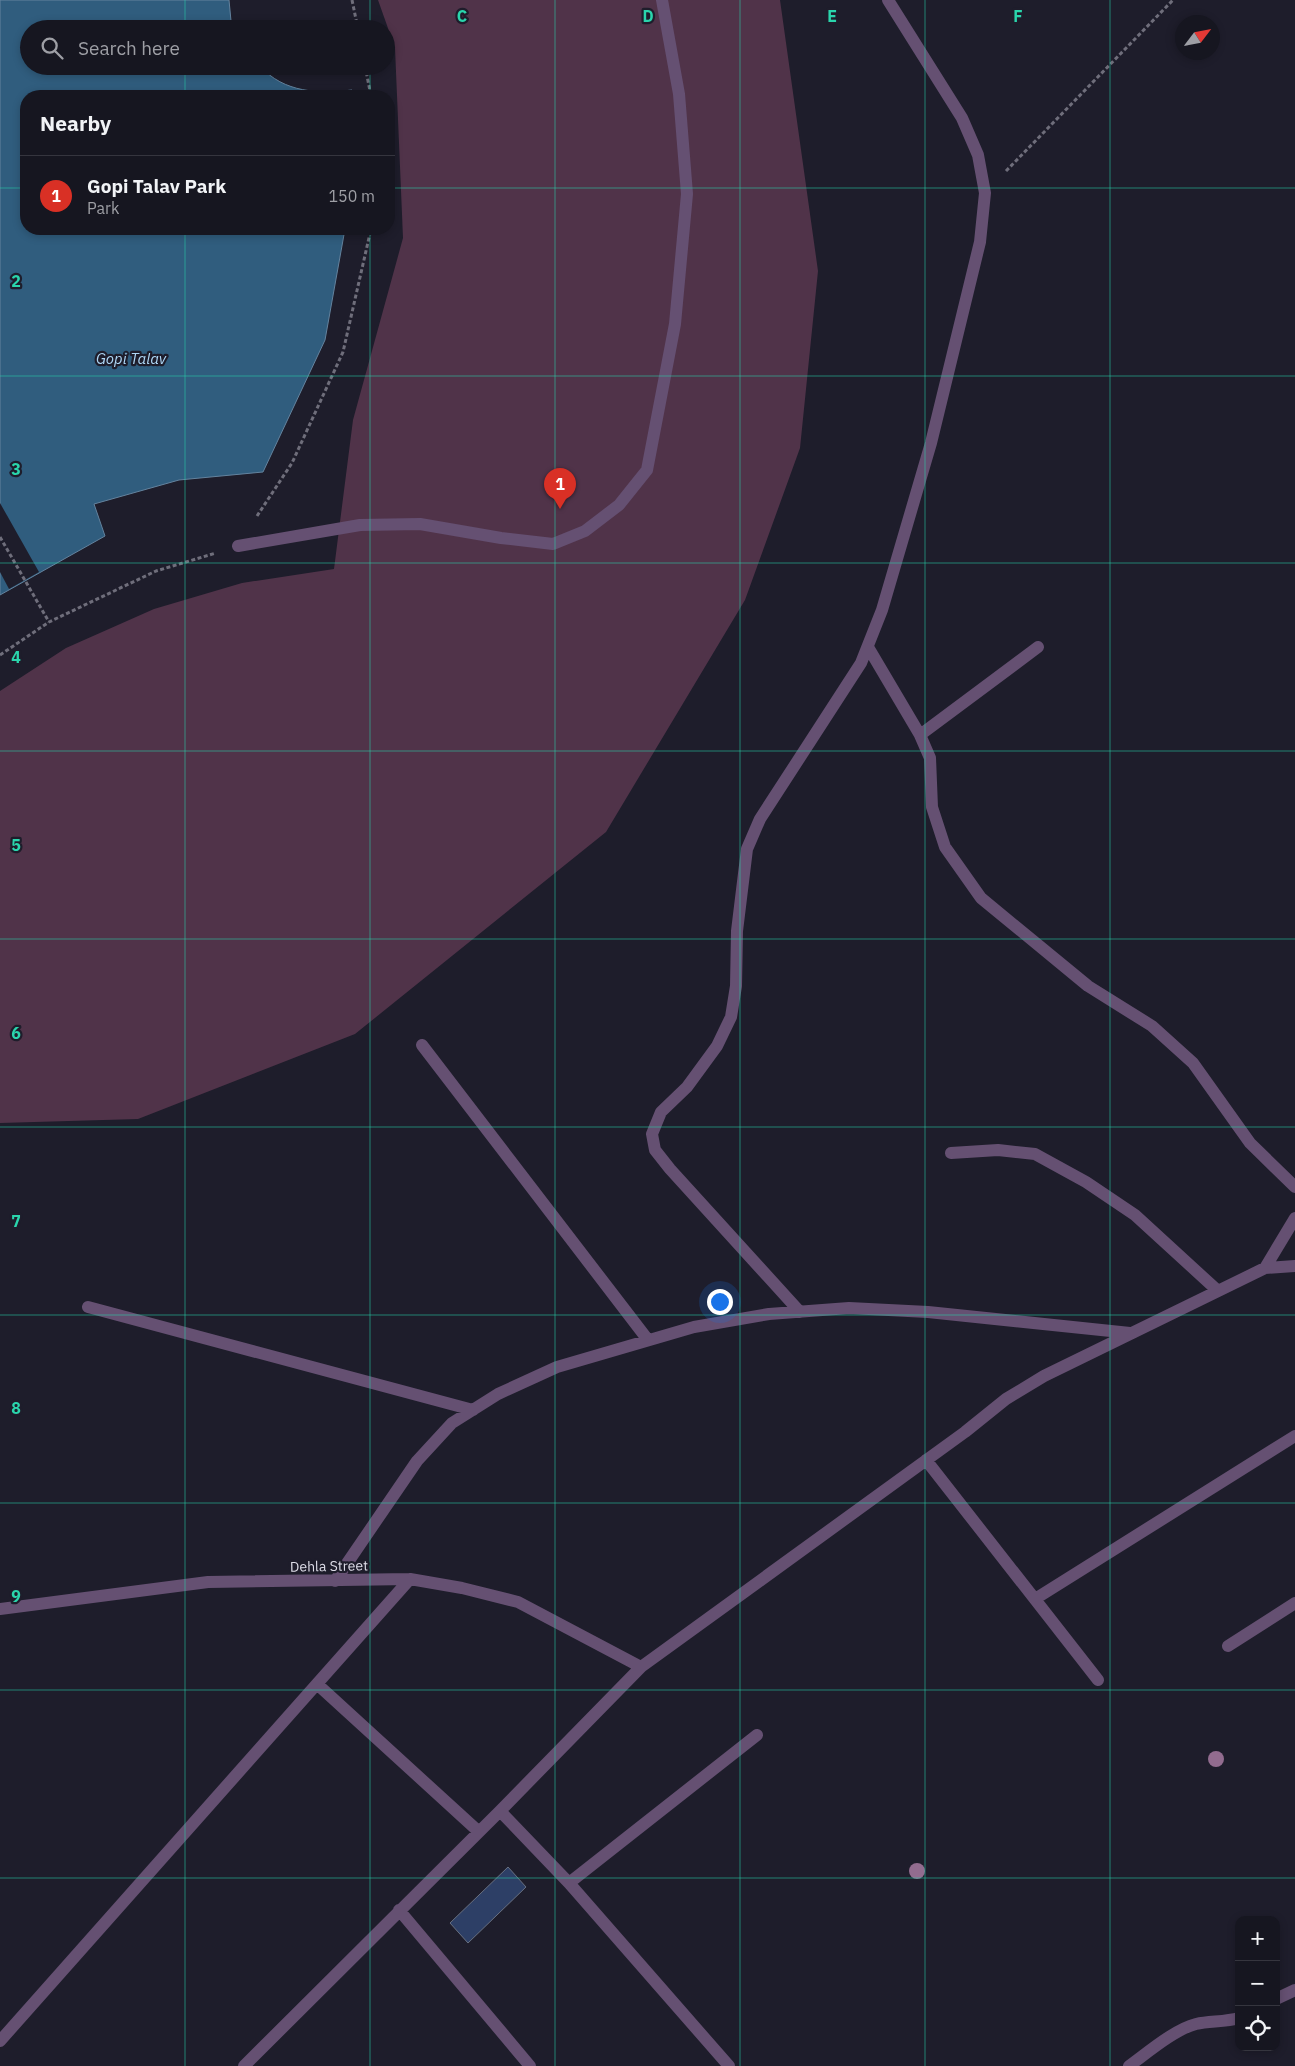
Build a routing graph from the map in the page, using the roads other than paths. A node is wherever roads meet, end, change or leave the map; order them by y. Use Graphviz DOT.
graph roads {
  1 [pos="662,0"];
  2 [pos="888,0"];
  3 [pos="238,546"];
  4 [pos="868,647"];
  5 [pos="1038,647"];
  6 [pos="920,735"];
  7 [pos="422,1045"];
  8 [pos="951,1153"];
  9 [pos="1295,1188"];
  10 [pos="1295,1218"];
  11 [pos="1295,1266"];
  12 [pos="1265,1268"];
  13 [pos="1218,1291"];
  14 [pos="88,1307"];
  15 [pos="800,1312"];
  16 [pos="1131,1333"];
  17 [pos="648,1340"];
  18 [pos="473,1410"];
  19 [pos="1295,1436"];
  20 [pos="926,1460"];
  21 [pos="410,1579"];
  22 [pos="335,1581"];
  23 [pos="1035,1599"];
  24 [pos="1295,1603"];
  25 [pos="0,1609"];
  26 [pos="1228,1646"];
  27 [pos="641,1666"];
  28 [pos="1098,1680"];
  29 [pos="317,1684"];
  30 [pos="757,1735"];
  31 [pos="500,1811"];
  32 [pos="478,1831"];
  33 [pos="569,1882"];
  34 [pos="399,1910"];
  35 [pos="1295,1990"];
  36 [pos="1280,1997"];
  37 [pos="1235,2019"];
  38 [pos="0,2042"];
  39 [pos="244,2066"];
  40 [pos="530,2066"];
  41 [pos="729,2066"];
  42 [pos="1129,2066"];
  1 -- 3 [label="street"];
  2 -- 4 [label="street"];
  4 -- 6 [label="street"];
  4 -- 15 [label="street"];
  5 -- 6 [label="street"];
  6 -- 9 [label="street"];
  7 -- 17 [label="street"];
  8 -- 13 [label="street"];
  10 -- 12 [label="street"];
  11 -- 12 [label="street"];
  12 -- 13 [label="street"];
  13 -- 16 [label="street"];
  14 -- 18 [label="street"];
  15 -- 16 [label="street"];
  15 -- 17 [label="street"];
  16 -- 20 [label="street"];
  17 -- 18 [label="street"];
  18 -- 22 [label="street"];
  19 -- 23 [label="street"];
  20 -- 23 [label="street"];
  20 -- 27 [label="street"];
  21 -- 22 [label="street, Dehla Street"];
  21 -- 27 [label="street, Dehla Street"];
  21 -- 29 [label="street"];
  22 -- 25 [label="street, Dehla Street"];
  23 -- 28 [label="street"];
  24 -- 26 [label="street"];
  27 -- 31 [label="street"];
  29 -- 32 [label="street"];
  29 -- 38 [label="street"];
  30 -- 33 [label="street"];
  31 -- 32 [label="street"];
  31 -- 33 [label="street"];
  32 -- 34 [label="street"];
  33 -- 41 [label="street"];
  34 -- 39 [label="street"];
  34 -- 40 [label="street"];
  35 -- 36 [label="street"];
  37 -- 42 [label="street"];
}
